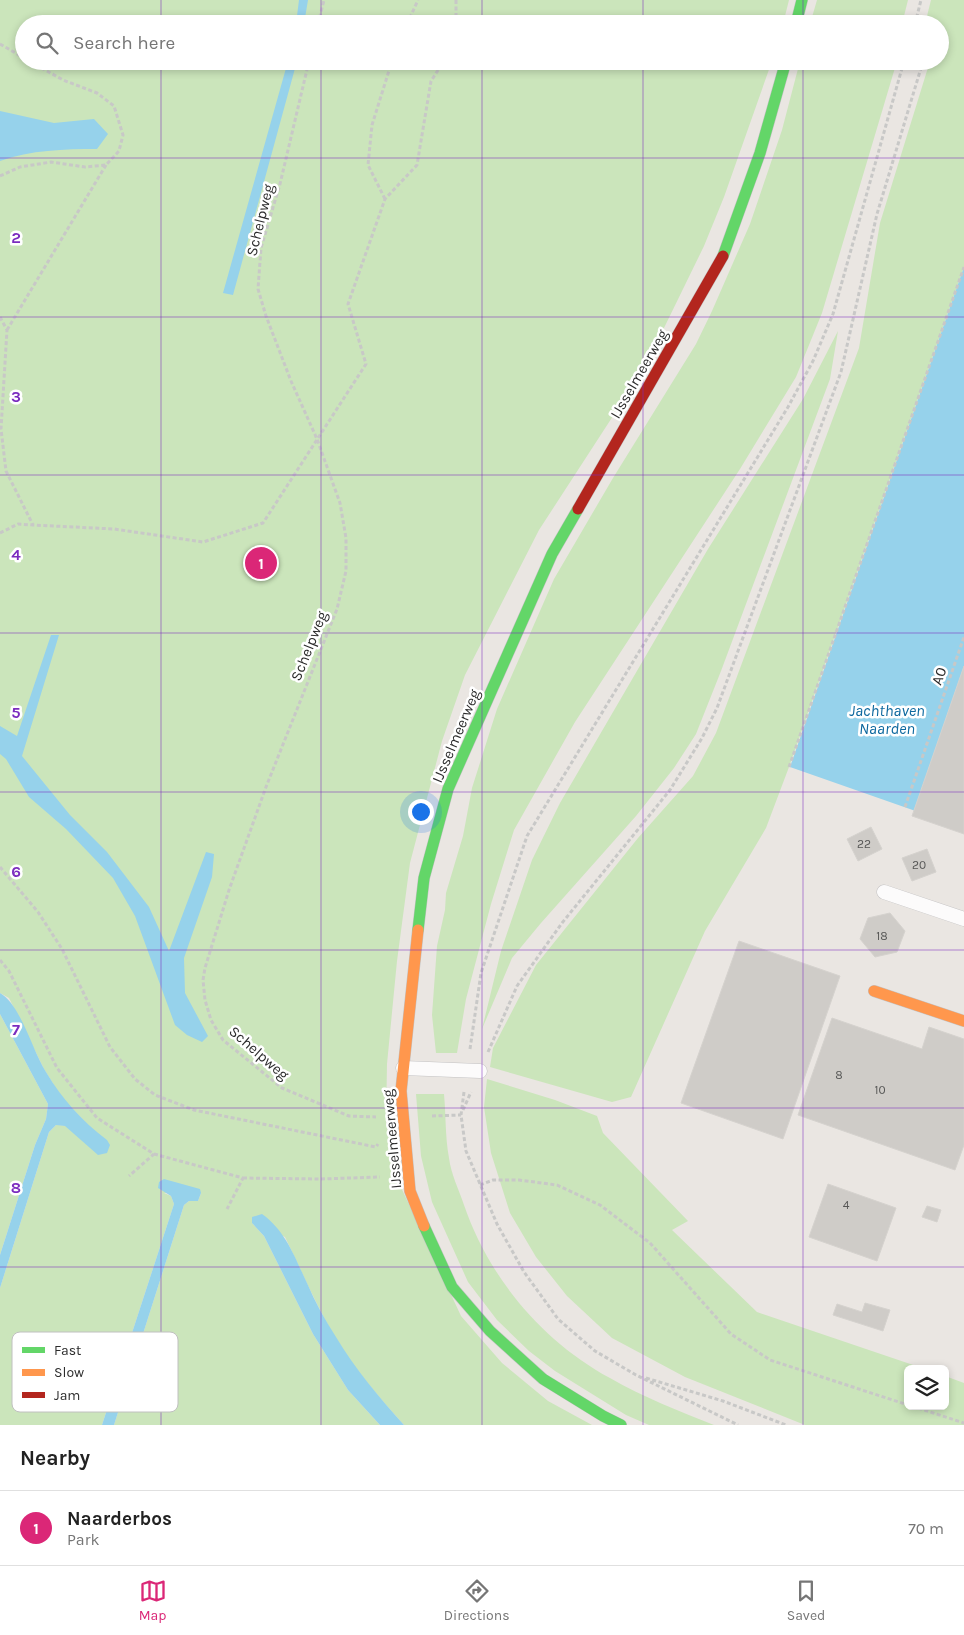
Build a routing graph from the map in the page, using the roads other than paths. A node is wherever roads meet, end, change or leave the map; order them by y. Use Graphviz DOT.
graph roads {
  1 [pos="802,0"];
  2 [pos="798,15"];
  3 [pos="783,70"];
  4 [pos="884,892"];
  5 [pos="964,919"];
  6 [pos="874,992"];
  7 [pos="964,1021"];
  8 [pos="403,1068"];
  9 [pos="474,1070"];
  10 [pos="621,1425"];
  1 -- 2 [label="main road"];
  3 -- 8 [label="main road, IJsselmeerweg"];
  4 -- 5 [label="lane"];
  6 -- 7 [label="main road"];
  8 -- 9 [label="lane"];
  8 -- 10 [label="main road, IJsselmeerweg"];
}
